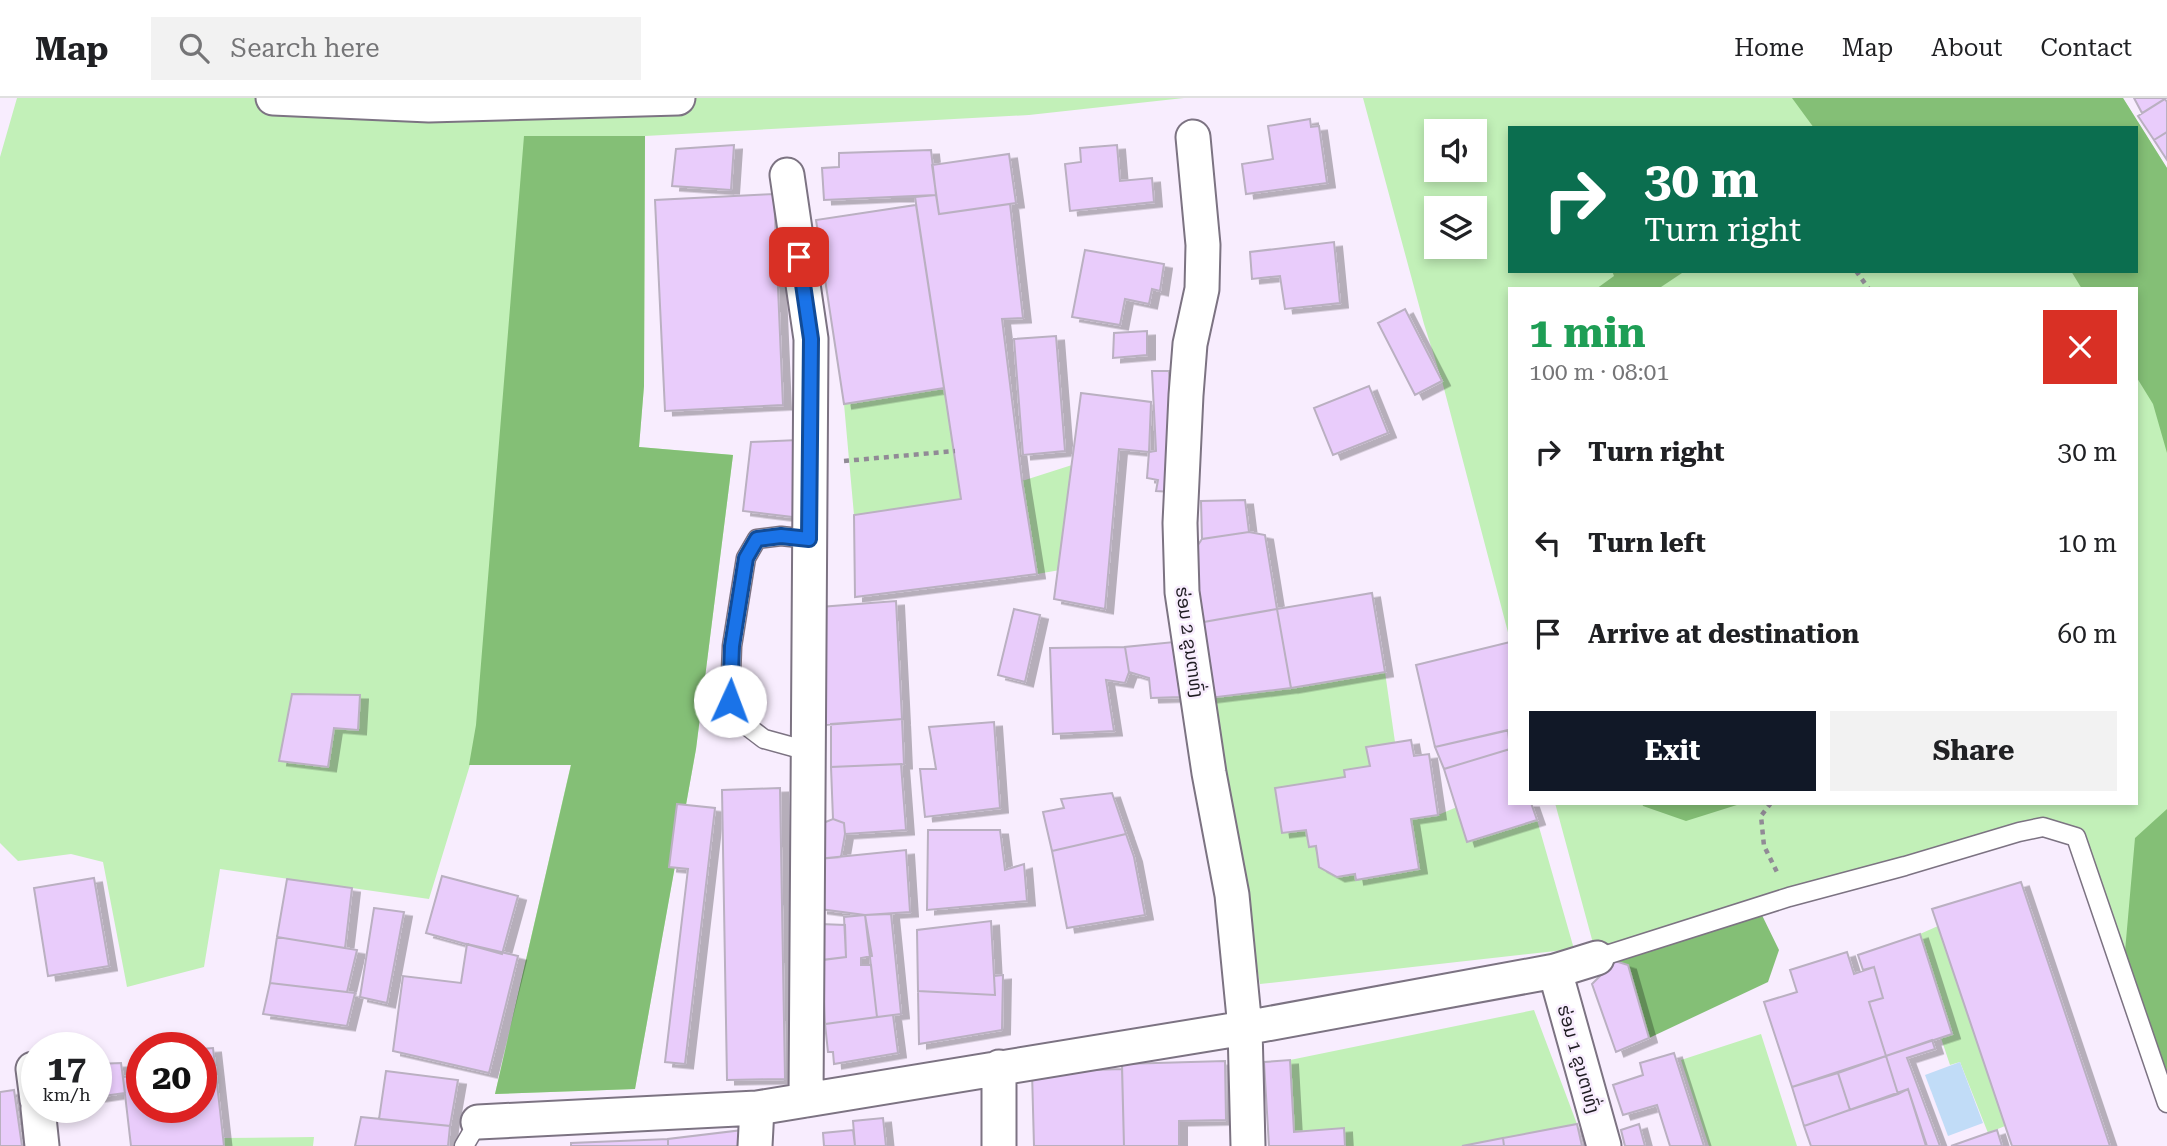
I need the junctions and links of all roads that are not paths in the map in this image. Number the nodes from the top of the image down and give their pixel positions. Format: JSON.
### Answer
{"nodes":[{"id":1,"x":273,"y":98,"type":"edge"},
{"id":2,"x":678,"y":98,"type":"edge"},
{"id":3,"x":1193,"y":137,"type":"dead end"},
{"id":4,"x":787,"y":175,"type":"dead end"},
{"id":5,"x":809,"y":539,"type":"junction"},
{"id":6,"x":808,"y":751,"type":"junction"},
{"id":7,"x":1597,"y":958,"type":"joint"},
{"id":8,"x":1555,"y":971,"type":"junction"},
{"id":9,"x":1245,"y":1028,"type":"junction"},
{"id":10,"x":999,"y":1068,"type":"junction"},
{"id":11,"x":807,"y":1100,"type":"junction"},
{"id":12,"x":2167,"y":1103,"type":"edge"},
{"id":13,"x":757,"y":1108,"type":"junction"},
{"id":14,"x":40,"y":1123,"type":"edge"},
{"id":15,"x":471,"y":1134,"type":"edge"},
{"id":16,"x":42,"y":1146,"type":"edge"},
{"id":17,"x":755,"y":1146,"type":"edge"},
{"id":18,"x":999,"y":1146,"type":"edge"},
{"id":19,"x":1248,"y":1146,"type":"edge"},
{"id":20,"x":1604,"y":1146,"type":"edge"}],
"edges":[{"from":1,"to":2,"type":"street"},
{"from":3,"to":9,"type":"street","name":"ຮ່ອມ 2 ຂູນຕາທົ່ງ"},
{"from":4,"to":5,"type":"street"},
{"from":5,"to":6,"type":"street"},
{"from":5,"to":6,"type":"lane"},
{"from":6,"to":11,"type":"street"},
{"from":7,"to":8,"type":"street"},
{"from":7,"to":12,"type":"lane"},
{"from":8,"to":9,"type":"street"},
{"from":8,"to":20,"type":"street","name":"ຮ່ອມ 1 ຂູນຕາທົ່ງ"},
{"from":9,"to":10,"type":"street"},
{"from":9,"to":19,"type":"street","name":"ຮ່ອມ 2 ຂູນຕາທົ່ງ"},
{"from":10,"to":11,"type":"street"},
{"from":10,"to":18,"type":"street"},
{"from":11,"to":13,"type":"street"},
{"from":13,"to":15,"type":"street"},
{"from":13,"to":17,"type":"street"},
{"from":14,"to":16,"type":"street"}]}
